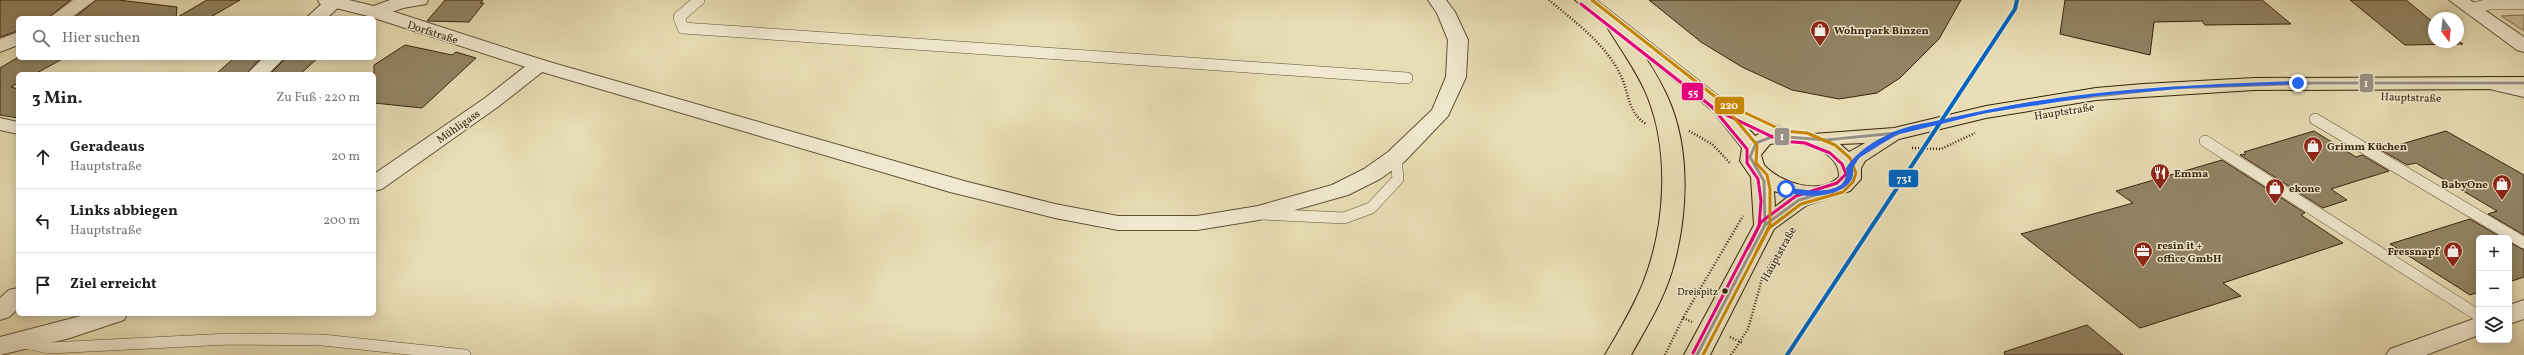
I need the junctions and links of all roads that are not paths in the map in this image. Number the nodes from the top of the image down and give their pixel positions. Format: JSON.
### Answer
{"nodes":[{"id":1,"x":86,"y":0,"type":"edge"},
{"id":2,"x":419,"y":0,"type":"edge"},
{"id":3,"x":699,"y":0,"type":"edge"},
{"id":4,"x":1437,"y":0,"type":"edge"},
{"id":5,"x":1584,"y":0,"type":"edge"},
{"id":6,"x":331,"y":1,"type":"edge"},
{"id":7,"x":2464,"y":4,"type":"edge"},
{"id":8,"x":2524,"y":4,"type":"edge"},
{"id":9,"x":2524,"y":11,"type":"edge"},
{"id":10,"x":375,"y":12,"type":"junction"},
{"id":11,"x":61,"y":16,"type":"edge"},
{"id":12,"x":317,"y":16,"type":"edge"},
{"id":13,"x":1615,"y":25,"type":"junction"},
{"id":14,"x":16,"y":39,"type":"edge"},
{"id":15,"x":0,"y":46,"type":"edge"},
{"id":16,"x":2524,"y":46,"type":"edge"},
{"id":17,"x":272,"y":60,"type":"edge"},
{"id":18,"x":539,"y":65,"type":"junction"},
{"id":19,"x":259,"y":72,"type":"edge"},
{"id":20,"x":1407,"y":78,"type":"dead end"},
{"id":21,"x":2488,"y":83,"type":"junction"},
{"id":22,"x":2524,"y":83,"type":"edge"},
{"id":23,"x":2524,"y":92,"type":"edge"},
{"id":24,"x":1719,"y":106,"type":"junction"},
{"id":25,"x":2315,"y":119,"type":"dead end"},
{"id":26,"x":0,"y":124,"type":"edge"},
{"id":27,"x":16,"y":128,"type":"edge"},
{"id":28,"x":1783,"y":136,"type":"junction"},
{"id":29,"x":1814,"y":140,"type":"junction"},
{"id":30,"x":1900,"y":141,"type":"junction"},
{"id":31,"x":2205,"y":141,"type":"dead end"},
{"id":32,"x":1753,"y":148,"type":"junction"},
{"id":33,"x":1396,"y":157,"type":"junction"},
{"id":34,"x":1850,"y":168,"type":"junction"},
{"id":35,"x":1762,"y":176,"type":"junction"},
{"id":36,"x":376,"y":183,"type":"edge"},
{"id":37,"x":1814,"y":194,"type":"junction"},
{"id":38,"x":1260,"y":214,"type":"junction"},
{"id":39,"x":1765,"y":225,"type":"junction"},
{"id":40,"x":2524,"y":243,"type":"edge"},
{"id":41,"x":16,"y":298,"type":"edge"},
{"id":42,"x":2524,"y":310,"type":"edge"},
{"id":43,"x":0,"y":312,"type":"edge"},
{"id":44,"x":2476,"y":314,"type":"edge"},
{"id":45,"x":2512,"y":314,"type":"edge"},
{"id":46,"x":108,"y":316,"type":"edge"},
{"id":47,"x":2476,"y":327,"type":"edge"},
{"id":48,"x":10,"y":344,"type":"edge"},
{"id":49,"x":465,"y":355,"type":"edge"},
{"id":50,"x":1618,"y":355,"type":"edge"},
{"id":51,"x":1697,"y":355,"type":"edge"},
{"id":52,"x":2399,"y":355,"type":"edge"}],
"edges":[{"from":1,"to":11,"type":"street"},
{"from":2,"to":10,"type":"street"},
{"from":3,"to":20,"type":"lane"},
{"from":4,"to":33,"type":"street","name":"Dorfstraße"},
{"from":5,"to":13,"type":"main road"},
{"from":6,"to":10,"type":"street","name":"Dorfstraße"},
{"from":6,"to":12,"type":"street"},
{"from":7,"to":8,"type":"lane"},
{"from":7,"to":9,"type":"lane"},
{"from":7,"to":16,"type":"street"},
{"from":10,"to":18,"type":"street","name":"Dorfstraße"},
{"from":13,"to":24,"type":"main road"},
{"from":13,"to":50,"type":"main road"},
{"from":14,"to":15,"type":"street"},
{"from":17,"to":19,"type":"street"},
{"from":18,"to":36,"type":"street","name":"Mühligass"},
{"from":18,"to":38,"type":"street","name":"Dorfstraße"},
{"from":21,"to":22,"type":"main road","name":"Hauptstraße"},
{"from":21,"to":23,"type":"street"},
{"from":21,"to":30,"type":"main road","name":"Hauptstraße"},
{"from":24,"to":28,"type":"main road"},
{"from":24,"to":32,"type":"main road"},
{"from":25,"to":40,"type":"lane"},
{"from":26,"to":27,"type":"street"},
{"from":28,"to":29,"type":"main road","name":"Hauptstraße"},
{"from":28,"to":32,"type":"main road","name":"Hauptstraße"},
{"from":29,"to":30,"type":"main road","name":"Hauptstraße"},
{"from":29,"to":34,"type":"main road","name":"Hauptstraße"},
{"from":30,"to":34,"type":"main road","name":"Hauptstraße"},
{"from":31,"to":44,"type":"lane"},
{"from":32,"to":35,"type":"main road","name":"Hauptstraße"},
{"from":33,"to":38,"type":"street","name":"Dorfstraße"},
{"from":33,"to":38,"type":"lane"},
{"from":34,"to":37,"type":"main road","name":"Hauptstraße"},
{"from":35,"to":37,"type":"main road","name":"Hauptstraße"},
{"from":35,"to":39,"type":"main road"},
{"from":37,"to":39,"type":"main road","name":"Hauptstraße"},
{"from":39,"to":51,"type":"main road","name":"Hauptstraße"},
{"from":41,"to":43,"type":"street"},
{"from":42,"to":45,"type":"street"},
{"from":46,"to":48,"type":"street"},
{"from":47,"to":52,"type":"street"},
{"from":48,"to":49,"type":"lane"}]}
